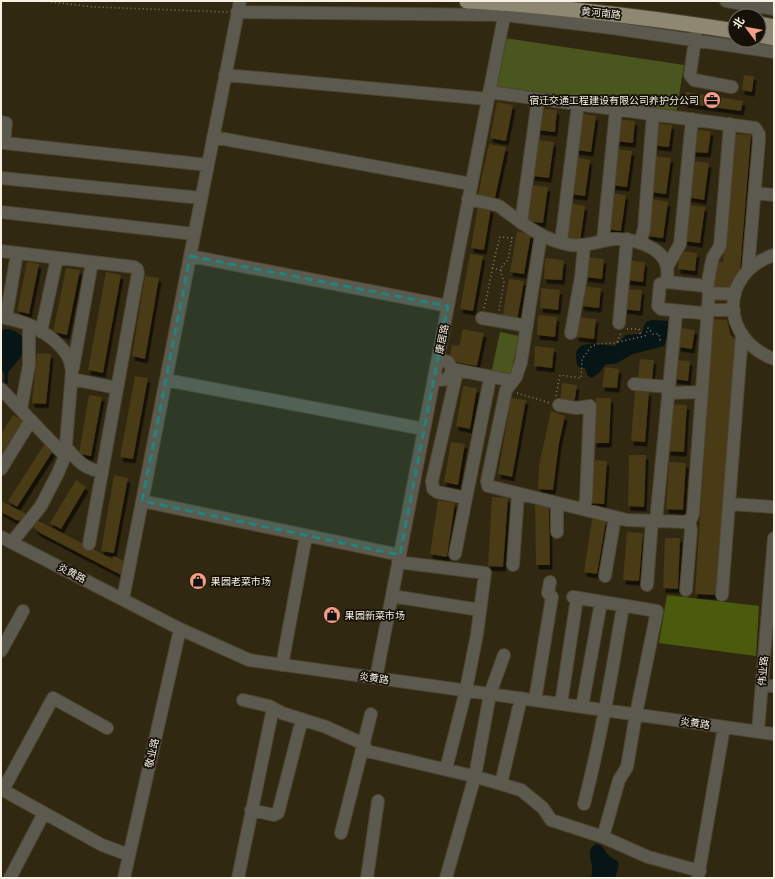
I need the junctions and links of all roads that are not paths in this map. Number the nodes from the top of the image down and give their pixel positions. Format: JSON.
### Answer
{"nodes":[{"id":1,"x":466,"y":1,"type":"edge"},
{"id":2,"x":586,"y":1,"type":"edge"},
{"id":3,"x":726,"y":1,"type":"edge"},
{"id":4,"x":238,"y":6,"type":"edge"},
{"id":5,"x":506,"y":6,"type":"edge"},
{"id":6,"x":774,"y":9,"type":"edge"},
{"id":7,"x":727,"y":19,"type":"edge"},
{"id":8,"x":727,"y":31,"type":"edge"},
{"id":9,"x":696,"y":32,"type":"junction"},
{"id":10,"x":774,"y":52,"type":"edge"},
{"id":11,"x":225,"y":75,"type":"junction"},
{"id":12,"x":732,"y":87,"type":"dead end"},
{"id":13,"x":488,"y":95,"type":"junction"},
{"id":14,"x":538,"y":99,"type":"junction"},
{"id":15,"x":578,"y":104,"type":"junction"},
{"id":16,"x":616,"y":109,"type":"junction"},
{"id":17,"x":653,"y":114,"type":"junction"},
{"id":18,"x":692,"y":119,"type":"junction"},
{"id":19,"x":1,"y":122,"type":"edge"},
{"id":20,"x":730,"y":124,"type":"junction"},
{"id":21,"x":213,"y":137,"type":"junction"},
{"id":22,"x":208,"y":165,"type":"junction"},
{"id":23,"x":1,"y":178,"type":"edge"},
{"id":24,"x":471,"y":184,"type":"junction"},
{"id":25,"x":755,"y":193,"type":"junction"},
{"id":26,"x":774,"y":195,"type":"edge"},
{"id":27,"x":201,"y":198,"type":"junction"},
{"id":28,"x":468,"y":199,"type":"junction"},
{"id":29,"x":1,"y":212,"type":"edge"},
{"id":30,"x":521,"y":223,"type":"junction"},
{"id":31,"x":194,"y":234,"type":"junction"},
{"id":32,"x":541,"y":235,"type":"junction"},
{"id":33,"x":627,"y":239,"type":"junction"},
{"id":34,"x":603,"y":241,"type":"junction"},
{"id":35,"x":561,"y":242,"type":"junction"},
{"id":36,"x":640,"y":243,"type":"junction"},
{"id":37,"x":584,"y":246,"type":"junction"},
{"id":38,"x":1,"y":250,"type":"edge"},
{"id":39,"x":17,"y":252,"type":"junction"},
{"id":40,"x":774,"y":255,"type":"edge"},
{"id":41,"x":190,"y":256,"type":"junction"},
{"id":42,"x":57,"y":258,"type":"junction"},
{"id":43,"x":92,"y":262,"type":"junction"},
{"id":44,"x":667,"y":267,"type":"junction"},
{"id":45,"x":748,"y":270,"type":"junction"},
{"id":46,"x":667,"y":282,"type":"junction"},
{"id":47,"x":708,"y":291,"type":"junction"},
{"id":48,"x":735,"y":294,"type":"junction"},
{"id":49,"x":448,"y":306,"type":"junction"},
{"id":50,"x":708,"y":310,"type":"junction"},
{"id":51,"x":734,"y":310,"type":"junction"},
{"id":52,"x":679,"y":311,"type":"junction"},
{"id":53,"x":4,"y":318,"type":"edge"},
{"id":54,"x":482,"y":318,"type":"road end"},
{"id":55,"x":29,"y":325,"type":"junction"},
{"id":56,"x":620,"y":325,"type":"road end"},
{"id":57,"x":527,"y":326,"type":"junction"},
{"id":58,"x":41,"y":332,"type":"junction"},
{"id":59,"x":572,"y":333,"type":"dead end"},
{"id":60,"x":742,"y":334,"type":"junction"},
{"id":61,"x":438,"y":358,"type":"junction"},
{"id":62,"x":774,"y":359,"type":"edge"},
{"id":63,"x":453,"y":373,"type":"junction"},
{"id":64,"x":72,"y":375,"type":"junction"},
{"id":65,"x":166,"y":380,"type":"junction"},
{"id":66,"x":434,"y":380,"type":"junction"},
{"id":67,"x":489,"y":383,"type":"junction"},
{"id":68,"x":634,"y":384,"type":"dead end"},
{"id":69,"x":509,"y":386,"type":"junction"},
{"id":70,"x":117,"y":388,"type":"junction"},
{"id":71,"x":669,"y":390,"type":"junction"},
{"id":72,"x":4,"y":392,"type":"edge"},
{"id":73,"x":702,"y":392,"type":"junction"},
{"id":74,"x":557,"y":405,"type":"road end"},
{"id":75,"x":21,"y":409,"type":"junction"},
{"id":76,"x":31,"y":420,"type":"junction"},
{"id":77,"x":424,"y":429,"type":"junction"},
{"id":78,"x":65,"y":452,"type":"junction"},
{"id":79,"x":1,"y":469,"type":"edge"},
{"id":80,"x":102,"y":472,"type":"junction"},
{"id":81,"x":518,"y":494,"type":"junction"},
{"id":82,"x":466,"y":498,"type":"junction"},
{"id":83,"x":142,"y":502,"type":"junction"},
{"id":84,"x":557,"y":503,"type":"junction"},
{"id":85,"x":729,"y":504,"type":"junction"},
{"id":86,"x":774,"y":507,"type":"edge"},
{"id":87,"x":584,"y":509,"type":"junction"},
{"id":88,"x":615,"y":517,"type":"junction"},
{"id":89,"x":689,"y":520,"type":"junction"},
{"id":90,"x":654,"y":521,"type":"junction"},
{"id":91,"x":557,"y":532,"type":"dead end"},
{"id":92,"x":306,"y":536,"type":"junction"},
{"id":93,"x":1,"y":537,"type":"edge"},
{"id":94,"x":774,"y":538,"type":"edge"},
{"id":95,"x":12,"y":542,"type":"junction"},
{"id":96,"x":89,"y":544,"type":"dead end"},
{"id":97,"x":455,"y":554,"type":"dead end"},
{"id":98,"x":399,"y":558,"type":"junction"},
{"id":99,"x":513,"y":565,"type":"dead end"},
{"id":100,"x":605,"y":576,"type":"dead end"},
{"id":101,"x":550,"y":582,"type":"dead end"},
{"id":102,"x":772,"y":584,"type":"edge"},
{"id":103,"x":647,"y":585,"type":"dead end"},
{"id":104,"x":686,"y":590,"type":"dead end"},
{"id":105,"x":722,"y":595,"type":"dead end"},
{"id":106,"x":392,"y":596,"type":"junction"},
{"id":107,"x":123,"y":599,"type":"junction"},
{"id":108,"x":601,"y":602,"type":"junction"},
{"id":109,"x":623,"y":606,"type":"junction"},
{"id":110,"x":480,"y":610,"type":"junction"},
{"id":111,"x":23,"y":611,"type":"dead end"},
{"id":112,"x":180,"y":629,"type":"junction"},
{"id":113,"x":1,"y":652,"type":"edge"},
{"id":114,"x":504,"y":655,"type":"dead end"},
{"id":115,"x":282,"y":665,"type":"junction"},
{"id":116,"x":376,"y":678,"type":"junction"},
{"id":117,"x":762,"y":685,"type":"junction"},
{"id":118,"x":774,"y":686,"type":"edge"},
{"id":119,"x":466,"y":690,"type":"junction"},
{"id":120,"x":490,"y":694,"type":"junction"},
{"id":121,"x":521,"y":698,"type":"junction"},
{"id":122,"x":242,"y":700,"type":"dead end"},
{"id":123,"x":535,"y":700,"type":"junction"},
{"id":124,"x":560,"y":704,"type":"junction"},
{"id":125,"x":582,"y":707,"type":"junction"},
{"id":126,"x":273,"y":708,"type":"junction"},
{"id":127,"x":605,"y":710,"type":"junction"},
{"id":128,"x":371,"y":714,"type":"dead end"},
{"id":129,"x":636,"y":714,"type":"junction"},
{"id":130,"x":302,"y":720,"type":"junction"},
{"id":131,"x":724,"y":727,"type":"junction"},
{"id":132,"x":107,"y":728,"type":"dead end"},
{"id":133,"x":758,"y":731,"type":"junction"},
{"id":134,"x":774,"y":734,"type":"edge"},
{"id":135,"x":364,"y":744,"type":"junction"},
{"id":136,"x":446,"y":770,"type":"junction"},
{"id":137,"x":474,"y":776,"type":"junction"},
{"id":138,"x":501,"y":784,"type":"junction"},
{"id":139,"x":2,"y":790,"type":"edge"},
{"id":140,"x":378,"y":801,"type":"dead end"},
{"id":141,"x":584,"y":804,"type":"dead end"},
{"id":142,"x":251,"y":810,"type":"junction"},
{"id":143,"x":44,"y":813,"type":"junction"},
{"id":144,"x":342,"y":833,"type":"dead end"},
{"id":145,"x":602,"y":837,"type":"junction"},
{"id":146,"x":129,"y":855,"type":"junction"},
{"id":147,"x":699,"y":874,"type":"edge"},
{"id":148,"x":10,"y":878,"type":"edge"},
{"id":149,"x":124,"y":878,"type":"edge"},
{"id":150,"x":238,"y":878,"type":"edge"},
{"id":151,"x":367,"y":878,"type":"edge"},
{"id":152,"x":446,"y":878,"type":"edge"}],
"edges":[{"from":1,"to":5,"type":"main road","name":"黄河南路"},
{"from":2,"to":7,"type":"main road","name":"黄河南路"},
{"from":3,"to":6,"type":"street"},
{"from":4,"to":5,"type":"street"},
{"from":4,"to":11,"type":"street"},
{"from":5,"to":9,"type":"main road","name":"黄河南路"},
{"from":5,"to":13,"type":"street","name":"康居路"},
{"from":8,"to":9,"type":"main road","name":"黄河南路"},
{"from":9,"to":10,"type":"street"},
{"from":9,"to":12,"type":"street"},
{"from":11,"to":13,"type":"street"},
{"from":11,"to":21,"type":"street"},
{"from":13,"to":14,"type":"street"},
{"from":13,"to":24,"type":"street","name":"康居路"},
{"from":14,"to":15,"type":"street"},
{"from":14,"to":30,"type":"street"},
{"from":15,"to":16,"type":"street"},
{"from":15,"to":35,"type":"street"},
{"from":16,"to":17,"type":"street"},
{"from":16,"to":34,"type":"street"},
{"from":17,"to":18,"type":"street"},
{"from":17,"to":36,"type":"street"},
{"from":18,"to":20,"type":"street"},
{"from":18,"to":44,"type":"street"},
{"from":19,"to":22,"type":"street"},
{"from":20,"to":25,"type":"street"},
{"from":20,"to":47,"type":"street"},
{"from":21,"to":22,"type":"street"},
{"from":21,"to":24,"type":"street"},
{"from":22,"to":27,"type":"street"},
{"from":23,"to":27,"type":"street"},
{"from":24,"to":28,"type":"street","name":"康居路"},
{"from":25,"to":26,"type":"street"},
{"from":25,"to":45,"type":"street"},
{"from":27,"to":31,"type":"street"},
{"from":28,"to":30,"type":"street"},
{"from":28,"to":49,"type":"street","name":"康居路"},
{"from":29,"to":31,"type":"street"},
{"from":30,"to":32,"type":"street"},
{"from":31,"to":41,"type":"street"},
{"from":32,"to":35,"type":"street"},
{"from":32,"to":57,"type":"street"},
{"from":33,"to":34,"type":"street"},
{"from":33,"to":36,"type":"street"},
{"from":33,"to":56,"type":"street"},
{"from":34,"to":37,"type":"street"},
{"from":35,"to":37,"type":"street"},
{"from":36,"to":44,"type":"street"},
{"from":37,"to":59,"type":"street"},
{"from":38,"to":39,"type":"street"},
{"from":39,"to":42,"type":"street"},
{"from":39,"to":53,"type":"street"},
{"from":40,"to":45,"type":"street"},
{"from":41,"to":49,"type":"street"},
{"from":41,"to":65,"type":"street"},
{"from":42,"to":43,"type":"street"},
{"from":42,"to":58,"type":"street"},
{"from":43,"to":64,"type":"street"},
{"from":43,"to":70,"type":"street"},
{"from":44,"to":46,"type":"street"},
{"from":45,"to":48,"type":"street"},
{"from":46,"to":47,"type":"street"},
{"from":46,"to":52,"type":"street"},
{"from":47,"to":48,"type":"street"},
{"from":47,"to":50,"type":"street"},
{"from":48,"to":51,"type":"street"},
{"from":49,"to":61,"type":"street","name":"康居路"},
{"from":50,"to":51,"type":"street"},
{"from":50,"to":52,"type":"street"},
{"from":50,"to":73,"type":"street"},
{"from":51,"to":60,"type":"street"},
{"from":52,"to":71,"type":"street"},
{"from":53,"to":55,"type":"street"},
{"from":54,"to":57,"type":"street"},
{"from":55,"to":58,"type":"street"},
{"from":55,"to":75,"type":"street"},
{"from":57,"to":69,"type":"street"},
{"from":58,"to":64,"type":"street"},
{"from":60,"to":62,"type":"street"},
{"from":60,"to":85,"type":"street"},
{"from":61,"to":63,"type":"street"},
{"from":61,"to":66,"type":"street","name":"康居路"},
{"from":63,"to":66,"type":"street"},
{"from":63,"to":67,"type":"street"},
{"from":63,"to":69,"type":"street"},
{"from":63,"to":82,"type":"street"},
{"from":64,"to":70,"type":"street"},
{"from":64,"to":78,"type":"street"},
{"from":65,"to":77,"type":"street"},
{"from":65,"to":83,"type":"street"},
{"from":66,"to":77,"type":"street","name":"康居路"},
{"from":67,"to":69,"type":"street"},
{"from":67,"to":82,"type":"street"},
{"from":68,"to":71,"type":"street"},
{"from":69,"to":81,"type":"street"},
{"from":70,"to":80,"type":"street"},
{"from":71,"to":73,"type":"street"},
{"from":71,"to":90,"type":"street"},
{"from":72,"to":75,"type":"street"},
{"from":73,"to":89,"type":"street"},
{"from":74,"to":87,"type":"street"},
{"from":75,"to":76,"type":"street"},
{"from":76,"to":78,"type":"street"},
{"from":76,"to":79,"type":"street"},
{"from":77,"to":98,"type":"street","name":"康居路"},
{"from":78,"to":80,"type":"street"},
{"from":78,"to":95,"type":"street"},
{"from":80,"to":96,"type":"street"},
{"from":81,"to":84,"type":"street"},
{"from":81,"to":99,"type":"street"},
{"from":82,"to":97,"type":"street"},
{"from":83,"to":92,"type":"street"},
{"from":83,"to":107,"type":"street"},
{"from":84,"to":87,"type":"street"},
{"from":84,"to":91,"type":"street"},
{"from":85,"to":86,"type":"street"},
{"from":85,"to":105,"type":"street"},
{"from":87,"to":88,"type":"street"},
{"from":88,"to":90,"type":"street"},
{"from":88,"to":100,"type":"street"},
{"from":89,"to":90,"type":"street"},
{"from":89,"to":104,"type":"street"},
{"from":90,"to":103,"type":"street"},
{"from":92,"to":98,"type":"street"},
{"from":92,"to":115,"type":"street"},
{"from":93,"to":95,"type":"street","name":"炎黄路"},
{"from":94,"to":102,"type":"street","name":"伟业路"},
{"from":95,"to":107,"type":"street","name":"炎黄路"},
{"from":98,"to":106,"type":"street","name":"康居路"},
{"from":98,"to":110,"type":"street"},
{"from":101,"to":123,"type":"street"},
{"from":102,"to":117,"type":"street","name":"伟业路"},
{"from":106,"to":110,"type":"street"},
{"from":106,"to":116,"type":"street","name":"康居路"},
{"from":107,"to":112,"type":"street","name":"炎黄路"},
{"from":108,"to":109,"type":"street"},
{"from":108,"to":124,"type":"street"},
{"from":108,"to":125,"type":"street"},
{"from":109,"to":127,"type":"street"},
{"from":109,"to":129,"type":"street"},
{"from":110,"to":119,"type":"street"},
{"from":111,"to":113,"type":"street"},
{"from":112,"to":115,"type":"street","name":"炎黄路"},
{"from":112,"to":146,"type":"street","name":"敬业路"},
{"from":114,"to":120,"type":"street"},
{"from":115,"to":116,"type":"street","name":"炎黄路"},
{"from":116,"to":119,"type":"street","name":"炎黄路"},
{"from":117,"to":118,"type":"street"},
{"from":117,"to":133,"type":"street","name":"伟业路"},
{"from":119,"to":120,"type":"street","name":"炎黄路"},
{"from":119,"to":136,"type":"street"},
{"from":120,"to":121,"type":"street","name":"炎黄路"},
{"from":120,"to":137,"type":"street"},
{"from":121,"to":123,"type":"street","name":"炎黄路"},
{"from":121,"to":138,"type":"street"},
{"from":122,"to":126,"type":"street"},
{"from":123,"to":124,"type":"street","name":"炎黄路"},
{"from":124,"to":125,"type":"street","name":"炎黄路"},
{"from":125,"to":127,"type":"street","name":"炎黄路"},
{"from":126,"to":130,"type":"street"},
{"from":126,"to":142,"type":"street"},
{"from":127,"to":129,"type":"street","name":"炎黄路"},
{"from":127,"to":141,"type":"street"},
{"from":128,"to":135,"type":"street"},
{"from":129,"to":131,"type":"street","name":"炎黄路"},
{"from":129,"to":145,"type":"street"},
{"from":130,"to":135,"type":"street"},
{"from":130,"to":142,"type":"street"},
{"from":131,"to":133,"type":"street","name":"炎黄路"},
{"from":131,"to":147,"type":"street"},
{"from":132,"to":139,"type":"street"},
{"from":133,"to":134,"type":"street","name":"炎黄路"},
{"from":135,"to":136,"type":"street"},
{"from":135,"to":144,"type":"street"},
{"from":136,"to":137,"type":"street"},
{"from":137,"to":138,"type":"street"},
{"from":137,"to":152,"type":"street"},
{"from":138,"to":145,"type":"street"},
{"from":139,"to":143,"type":"street"},
{"from":140,"to":151,"type":"street"},
{"from":142,"to":150,"type":"street"},
{"from":143,"to":146,"type":"street"},
{"from":143,"to":148,"type":"street"},
{"from":145,"to":147,"type":"street"},
{"from":146,"to":149,"type":"street","name":"敬业路"}]}
